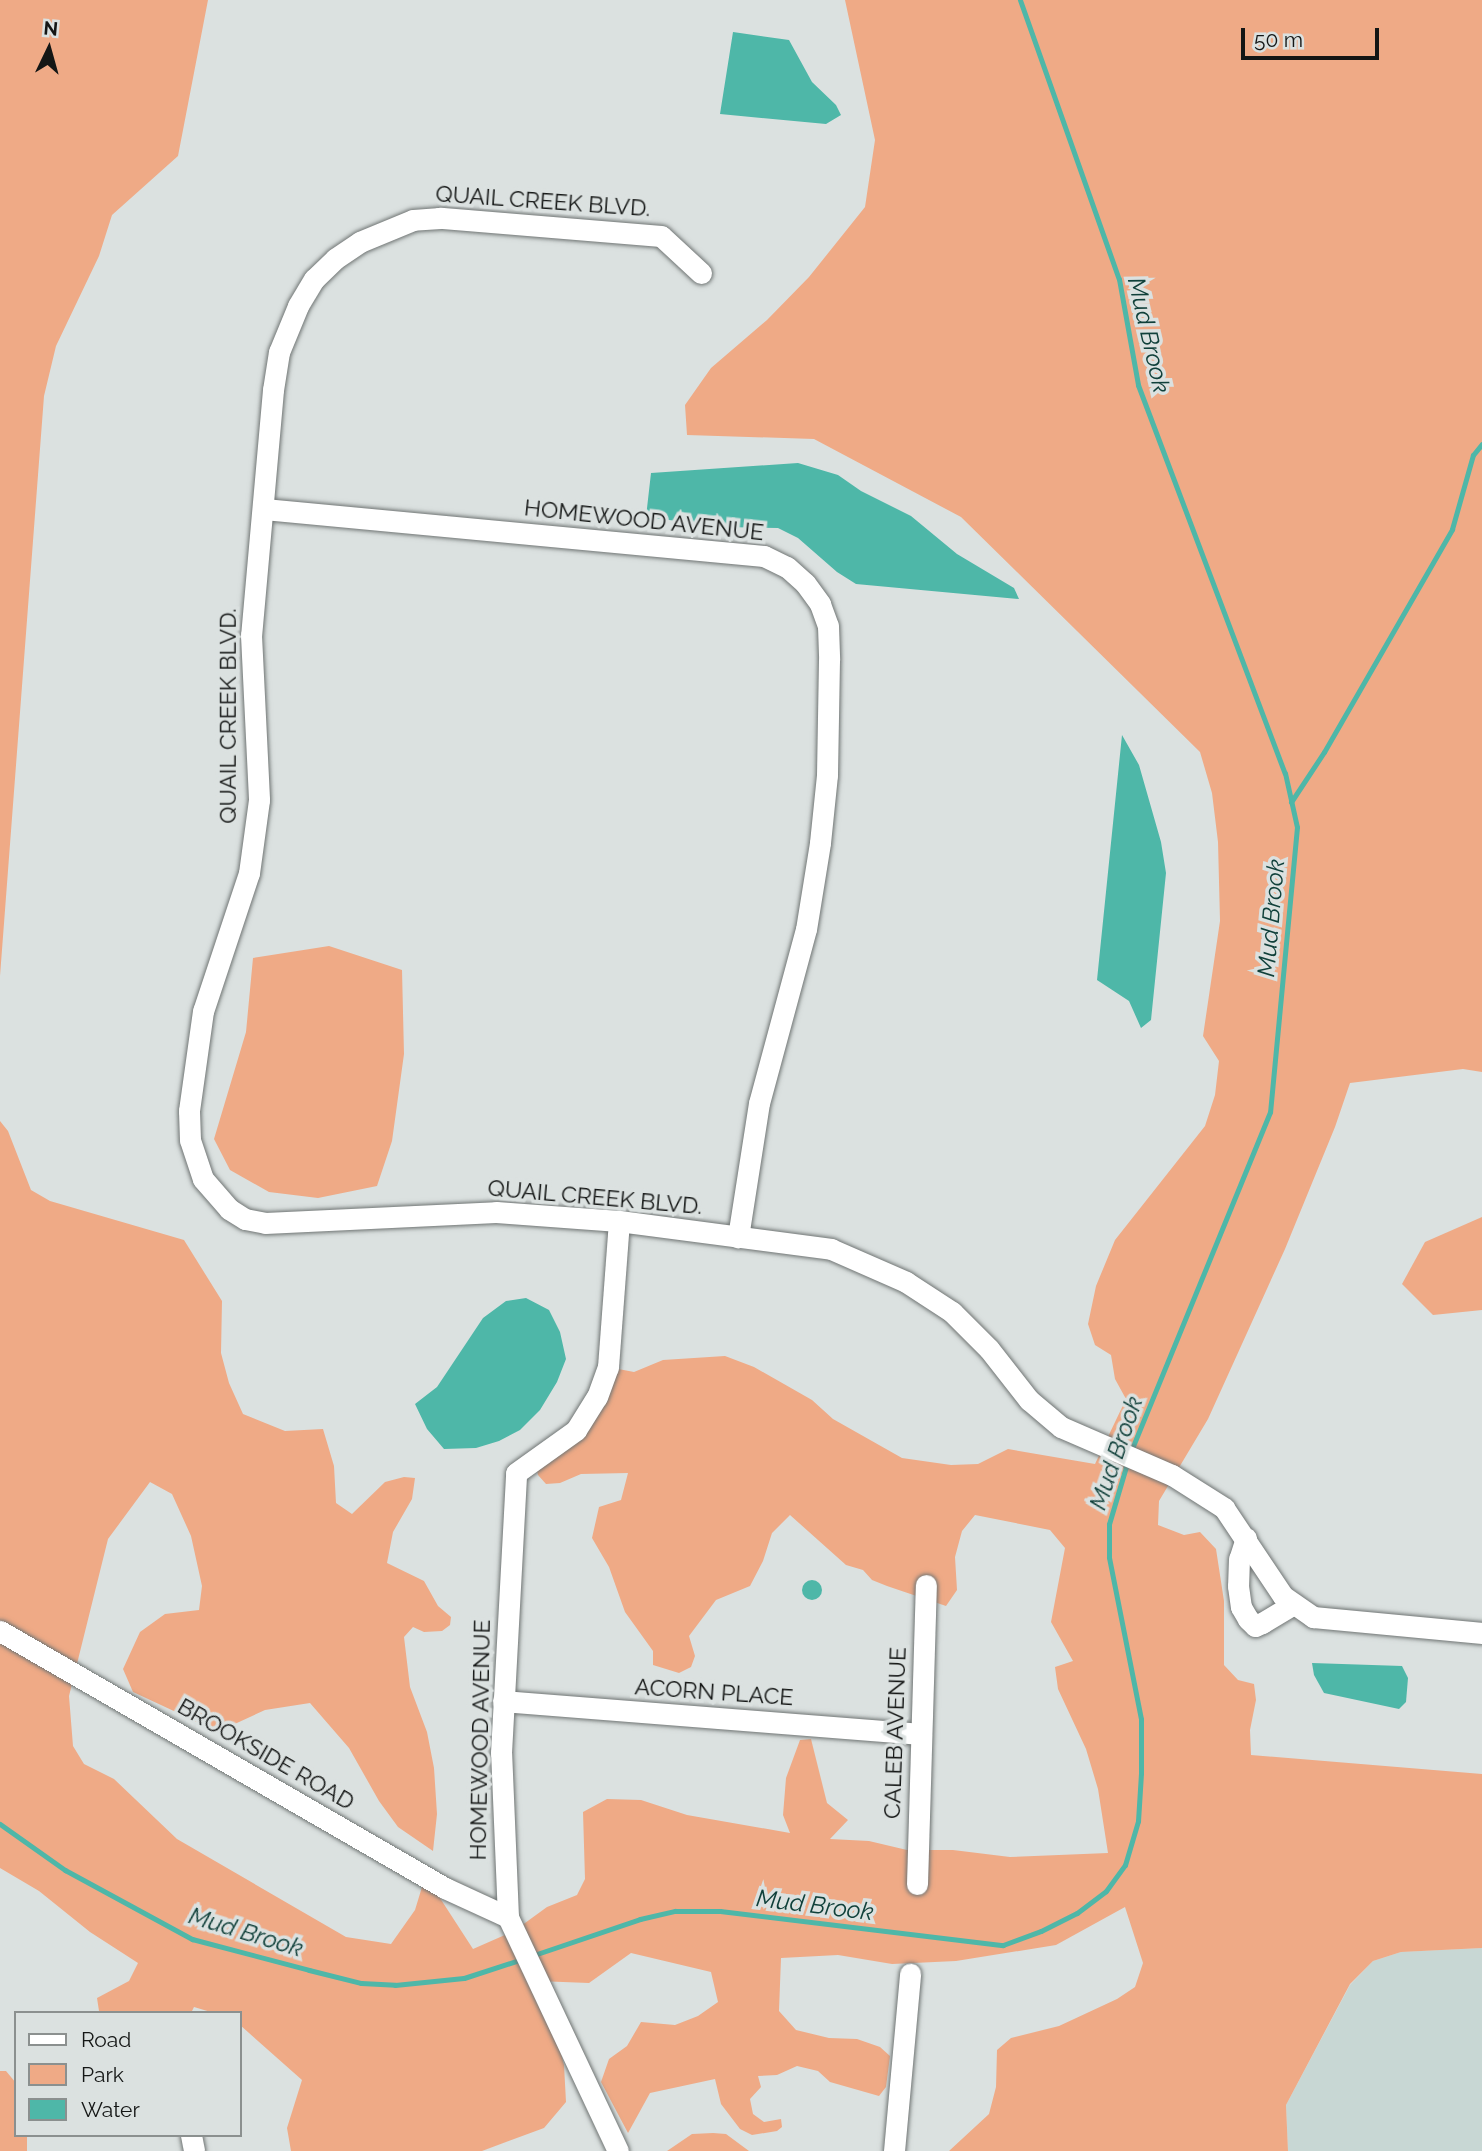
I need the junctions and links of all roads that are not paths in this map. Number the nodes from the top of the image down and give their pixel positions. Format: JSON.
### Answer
{"nodes":[{"id":1,"x":701,"y":273,"type":"dead end"},
{"id":2,"x":264,"y":509,"type":"junction"},
{"id":3,"x":619,"y":1221,"type":"junction"},
{"id":4,"x":737,"y":1237,"type":"junction"},
{"id":5,"x":1246,"y":1538,"type":"junction"},
{"id":6,"x":926,"y":1585,"type":"dead end"},
{"id":7,"x":1294,"y":1604,"type":"junction"},
{"id":8,"x":0,"y":1630,"type":"edge"},
{"id":9,"x":1482,"y":1633,"type":"edge"},
{"id":10,"x":503,"y":1701,"type":"junction"},
{"id":11,"x":921,"y":1734,"type":"junction"},
{"id":12,"x":917,"y":1884,"type":"dead end"},
{"id":13,"x":511,"y":1924,"type":"junction"},
{"id":14,"x":910,"y":1974,"type":"dead end"},
{"id":15,"x":618,"y":2151,"type":"edge"},
{"id":16,"x":894,"y":2151,"type":"edge"}],
"edges":[{"from":1,"to":2,"type":"street","name":"QUAIL CREEK BLVD."},
{"from":2,"to":3,"type":"street","name":"QUAIL CREEK BLVD."},
{"from":2,"to":4,"type":"street","name":"HOMEWOOD AVENUE"},
{"from":3,"to":4,"type":"street","name":"QUAIL CREEK BLVD."},
{"from":3,"to":10,"type":"street","name":"HOMEWOOD AVENUE"},
{"from":4,"to":5,"type":"street","name":"QUAIL CREEK BLVD."},
{"from":5,"to":7,"type":"street"},
{"from":5,"to":7,"type":"street"},
{"from":6,"to":11,"type":"street","name":"CALEB AVENUE"},
{"from":7,"to":9,"type":"street"},
{"from":8,"to":13,"type":"street","name":"BROOKSIDE ROAD"},
{"from":10,"to":11,"type":"street","name":"ACORN PLACE"},
{"from":10,"to":13,"type":"street","name":"HOMEWOOD AVENUE"},
{"from":11,"to":12,"type":"street","name":"CALEB AVENUE"},
{"from":13,"to":15,"type":"street","name":"HOMEWOOD AVENUE"},
{"from":14,"to":16,"type":"street"}]}
